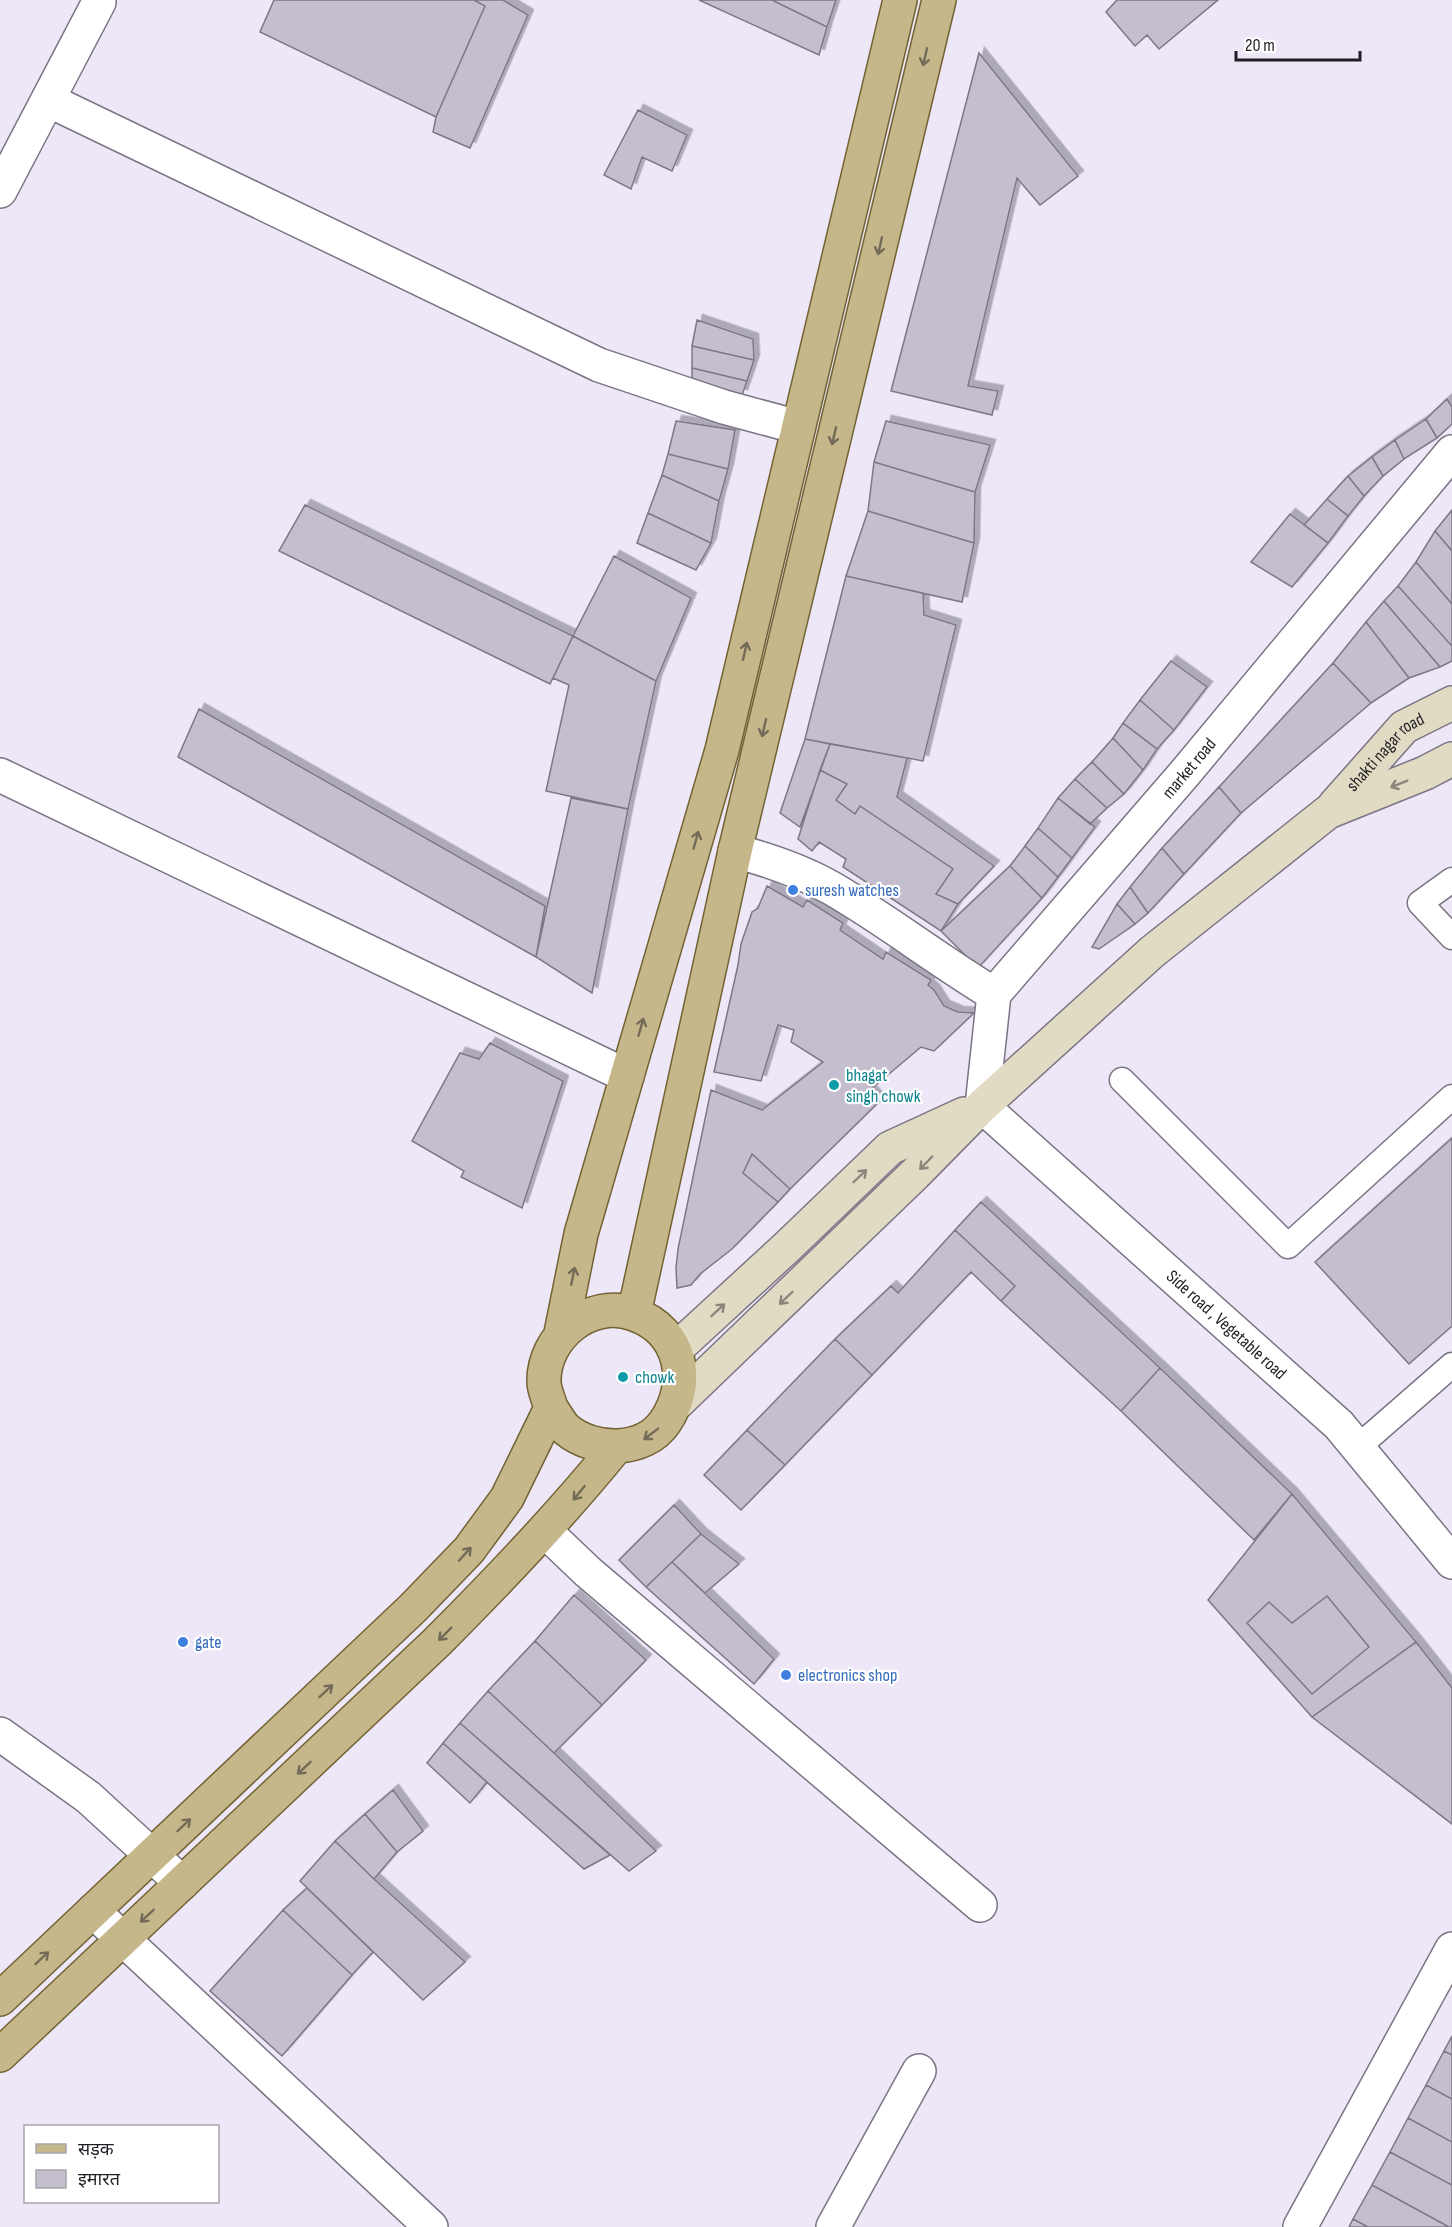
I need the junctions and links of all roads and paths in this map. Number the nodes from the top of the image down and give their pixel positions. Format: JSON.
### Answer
{"nodes":[{"id":1,"x":900,"y":0,"type":"edge"},
{"id":2,"x":939,"y":0,"type":"edge"},
{"id":3,"x":99,"y":2,"type":"dead end"},
{"id":4,"x":48,"y":100,"type":"junction"},
{"id":5,"x":5,"y":171,"type":"edge"},
{"id":6,"x":798,"y":427,"type":"junction"},
{"id":7,"x":1452,"y":452,"type":"edge"},
{"id":8,"x":1452,"y":703,"type":"edge"},
{"id":9,"x":1452,"y":759,"type":"edge"},
{"id":10,"x":0,"y":775,"type":"edge"},
{"id":11,"x":1328,"y":812,"type":"junction"},
{"id":12,"x":735,"y":851,"type":"junction"},
{"id":13,"x":1452,"y":880,"type":"edge"},
{"id":14,"x":1452,"y":937,"type":"edge"},
{"id":15,"x":994,"y":994,"type":"junction"},
{"id":16,"x":627,"y":1076,"type":"junction"},
{"id":17,"x":1122,"y":1080,"type":"dead end"},
{"id":18,"x":1452,"y":1097,"type":"edge"},
{"id":19,"x":982,"y":1106,"type":"junction"},
{"id":20,"x":634,"y":1314,"type":"junction"},
{"id":21,"x":561,"y":1333,"type":"junction"},
{"id":22,"x":675,"y":1350,"type":"junction"},
{"id":23,"x":1452,"y":1365,"type":"edge"},
{"id":24,"x":678,"y":1402,"type":"junction"},
{"id":25,"x":551,"y":1408,"type":"junction"},
{"id":26,"x":616,"y":1447,"type":"junction"},
{"id":27,"x":1358,"y":1448,"type":"junction"},
{"id":28,"x":545,"y":1531,"type":"junction"},
{"id":29,"x":1452,"y":1562,"type":"edge"},
{"id":30,"x":0,"y":1734,"type":"edge"},
{"id":31,"x":151,"y":1856,"type":"junction"},
{"id":32,"x":182,"y":1883,"type":"junction"},
{"id":33,"x":980,"y":1905,"type":"dead end"},
{"id":34,"x":93,"y":1911,"type":"junction"},
{"id":35,"x":122,"y":1940,"type":"junction"},
{"id":36,"x":1452,"y":1948,"type":"edge"},
{"id":37,"x":0,"y":1999,"type":"edge"},
{"id":38,"x":0,"y":2055,"type":"edge"},
{"id":39,"x":919,"y":2071,"type":"dead end"},
{"id":40,"x":431,"y":2227,"type":"edge"},
{"id":41,"x":833,"y":2227,"type":"edge"},
{"id":42,"x":1300,"y":2227,"type":"edge"}],
"edges":[{"from":1,"to":6,"type":"main road"},
{"from":2,"to":12,"type":"main road","one_way":true},
{"from":3,"to":4,"type":"street"},
{"from":4,"to":5,"type":"street"},
{"from":4,"to":6,"type":"street"},
{"from":16,"to":6,"type":"main road","one_way":true},
{"from":7,"to":15,"type":"street","name":"market road"},
{"from":8,"to":11,"type":"main road","name":"shakti nagar road"},
{"from":9,"to":11,"type":"main road","one_way":true},
{"from":10,"to":16,"type":"street"},
{"from":11,"to":19,"type":"main road"},
{"from":12,"to":15,"type":"street"},
{"from":12,"to":20,"type":"main road"},
{"from":13,"to":14,"type":"lane"},
{"from":15,"to":19,"type":"street"},
{"from":21,"to":16,"type":"main road","one_way":true},
{"from":17,"to":18,"type":"lane"},
{"from":22,"to":19,"type":"main road","one_way":true},
{"from":19,"to":24,"type":"main road","one_way":true},
{"from":19,"to":27,"type":"street","name":"Side road , Vegetable road"},
{"from":20,"to":21,"type":"main road"},
{"from":20,"to":22,"type":"main road"},
{"from":21,"to":25,"type":"main road"},
{"from":22,"to":24,"type":"main road"},
{"from":23,"to":27,"type":"lane"},
{"from":24,"to":26,"type":"main road","one_way":true},
{"from":25,"to":26,"type":"main road"},
{"from":31,"to":25,"type":"main road","one_way":true},
{"from":26,"to":28,"type":"main road","one_way":true},
{"from":27,"to":29,"type":"street","name":"Side road , Vegetable road"},
{"from":28,"to":32,"type":"main road","one_way":true},
{"from":28,"to":33,"type":"street"},
{"from":30,"to":31,"type":"street"},
{"from":31,"to":32,"type":"street"},
{"from":31,"to":34,"type":"main road"},
{"from":32,"to":35,"type":"main road","one_way":true},
{"from":34,"to":35,"type":"street"},
{"from":37,"to":34,"type":"main road","one_way":true},
{"from":35,"to":38,"type":"main road"},
{"from":35,"to":40,"type":"street"},
{"from":36,"to":42,"type":"street"},
{"from":39,"to":41,"type":"street"}]}
